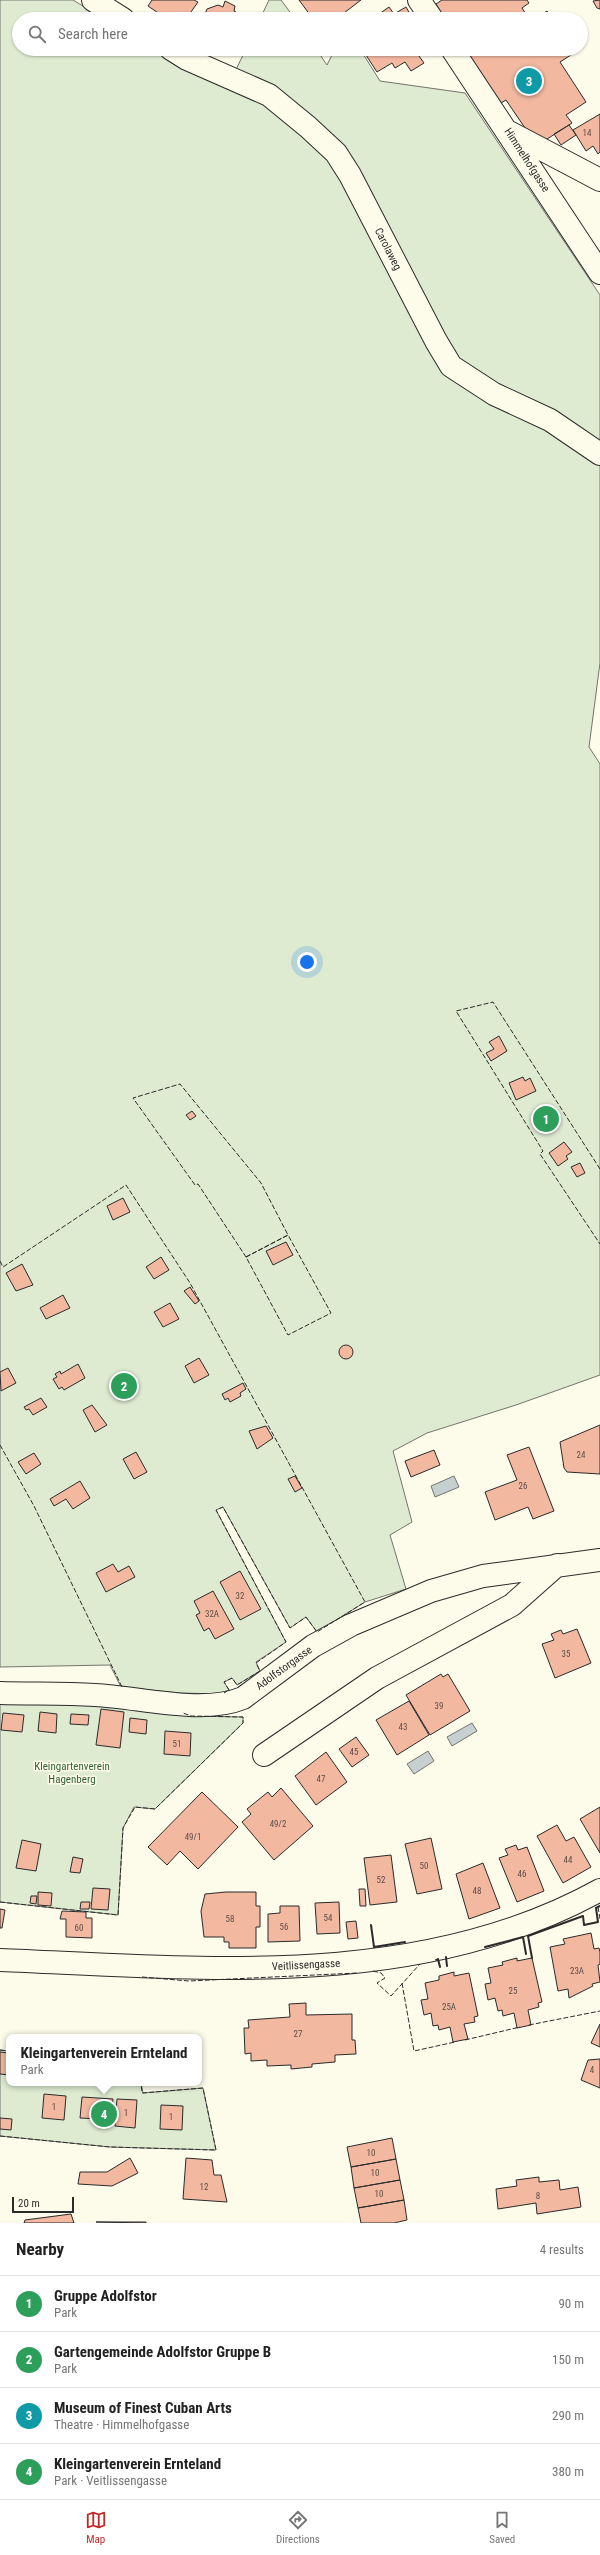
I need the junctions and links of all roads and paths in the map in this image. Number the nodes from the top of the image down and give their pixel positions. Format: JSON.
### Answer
{"nodes":[{"id":1,"x":93,"y":0,"type":"edge"},
{"id":2,"x":419,"y":0,"type":"edge"},
{"id":3,"x":112,"y":12,"type":"edge"},
{"id":4,"x":427,"y":12,"type":"edge"},
{"id":5,"x":182,"y":56,"type":"edge"},
{"id":6,"x":457,"y":56,"type":"edge"},
{"id":7,"x":508,"y":131,"type":"junction"},
{"id":8,"x":600,"y":180,"type":"edge"},
{"id":9,"x":600,"y":272,"type":"edge"},
{"id":10,"x":600,"y":454,"type":"edge"},
{"id":11,"x":600,"y":1560,"type":"edge"},
{"id":12,"x":557,"y":1565,"type":"junction"},
{"id":13,"x":0,"y":1693,"type":"edge"},
{"id":14,"x":264,"y":1756,"type":"dead end"},
{"id":15,"x":600,"y":1890,"type":"edge"},
{"id":16,"x":0,"y":1960,"type":"edge"}],
"edges":[{"from":1,"to":3,"type":"street"},
{"from":2,"to":4,"type":"street"},
{"from":5,"to":10,"type":"street","name":"Carolaweg"},
{"from":6,"to":7,"type":"street","name":"Himmelhofgasse"},
{"from":7,"to":8,"type":"street"},
{"from":7,"to":9,"type":"street","name":"Himmelhofgasse"},
{"from":11,"to":12,"type":"street","name":"Adolfstorgasse"},
{"from":12,"to":13,"type":"street","name":"Adolfstorgasse"},
{"from":12,"to":14,"type":"street"},
{"from":15,"to":16,"type":"street","name":"Veitlissengasse"}]}
